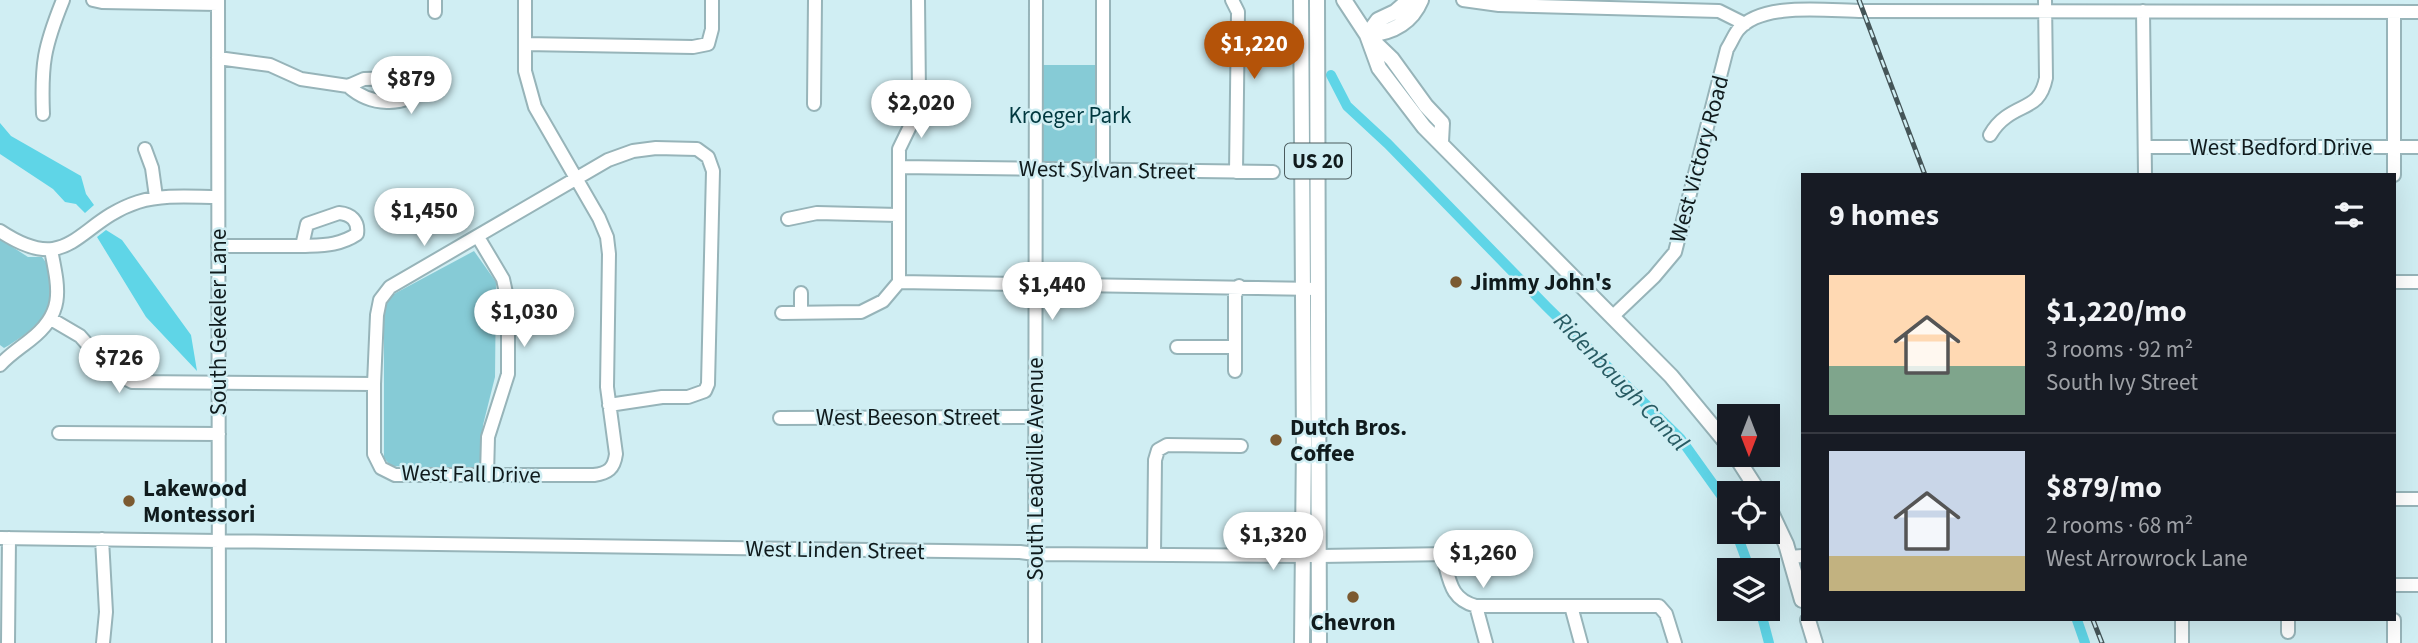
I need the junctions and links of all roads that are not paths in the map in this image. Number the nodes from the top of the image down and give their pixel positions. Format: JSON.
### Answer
{"nodes":[{"id":1,"x":63,"y":0,"type":"edge"},
{"id":2,"x":93,"y":0,"type":"edge"},
{"id":3,"x":525,"y":0,"type":"edge"},
{"id":4,"x":712,"y":0,"type":"edge"},
{"id":5,"x":815,"y":0,"type":"edge"},
{"id":6,"x":918,"y":0,"type":"edge"},
{"id":7,"x":1036,"y":0,"type":"edge"},
{"id":8,"x":1103,"y":0,"type":"edge"},
{"id":9,"x":1233,"y":0,"type":"edge"},
{"id":10,"x":1301,"y":0,"type":"edge"},
{"id":11,"x":1409,"y":0,"type":"edge"},
{"id":12,"x":1422,"y":0,"type":"edge"},
{"id":13,"x":1463,"y":0,"type":"edge"},
{"id":14,"x":1318,"y":1,"type":"edge"},
{"id":15,"x":218,"y":2,"type":"edge"},
{"id":16,"x":1347,"y":4,"type":"edge"},
{"id":17,"x":1656,"y":5,"type":"edge"},
{"id":18,"x":1960,"y":5,"type":"edge"},
{"id":19,"x":2045,"y":6,"type":"edge"},
{"id":20,"x":2244,"y":6,"type":"edge"},
{"id":21,"x":2143,"y":11,"type":"junction"},
{"id":22,"x":2394,"y":12,"type":"junction"},
{"id":23,"x":2418,"y":12,"type":"edge"},
{"id":24,"x":1745,"y":24,"type":"junction"},
{"id":25,"x":1367,"y":35,"type":"junction"},
{"id":26,"x":525,"y":44,"type":"junction"},
{"id":27,"x":218,"y":58,"type":"junction"},
{"id":28,"x":348,"y":86,"type":"junction"},
{"id":29,"x":814,"y":104,"type":"dead end"},
{"id":30,"x":43,"y":114,"type":"dead end"},
{"id":31,"x":1990,"y":135,"type":"dead end"},
{"id":32,"x":2145,"y":147,"type":"junction"},
{"id":33,"x":2394,"y":147,"type":"junction"},
{"id":34,"x":2418,"y":147,"type":"edge"},
{"id":35,"x":145,"y":149,"type":"dead end"},
{"id":36,"x":899,"y":167,"type":"junction"},
{"id":37,"x":1035,"y":169,"type":"junction"},
{"id":38,"x":1103,"y":170,"type":"junction"},
{"id":39,"x":1236,"y":172,"type":"junction"},
{"id":40,"x":1273,"y":172,"type":"dead end"},
{"id":41,"x":2145,"y":173,"type":"edge"},
{"id":42,"x":2394,"y":173,"type":"edge"},
{"id":43,"x":576,"y":179,"type":"junction"},
{"id":44,"x":156,"y":197,"type":"junction"},
{"id":45,"x":218,"y":197,"type":"junction"},
{"id":46,"x":898,"y":215,"type":"junction"},
{"id":47,"x":788,"y":219,"type":"dead end"},
{"id":48,"x":0,"y":231,"type":"edge"},
{"id":49,"x":478,"y":237,"type":"junction"},
{"id":50,"x":218,"y":246,"type":"junction"},
{"id":51,"x":302,"y":246,"type":"dead end"},
{"id":52,"x":51,"y":250,"type":"junction"},
{"id":53,"x":899,"y":282,"type":"junction"},
{"id":54,"x":2396,"y":282,"type":"edge"},
{"id":55,"x":2418,"y":282,"type":"edge"},
{"id":56,"x":1035,"y":284,"type":"junction"},
{"id":57,"x":1239,"y":286,"type":"junction"},
{"id":58,"x":1302,"y":289,"type":"junction"},
{"id":59,"x":1317,"y":289,"type":"junction"},
{"id":60,"x":801,"y":293,"type":"dead end"},
{"id":61,"x":782,"y":313,"type":"dead end"},
{"id":62,"x":801,"y":313,"type":"junction"},
{"id":63,"x":1612,"y":317,"type":"junction"},
{"id":64,"x":51,"y":320,"type":"junction"},
{"id":65,"x":1177,"y":347,"type":"dead end"},
{"id":66,"x":1235,"y":347,"type":"junction"},
{"id":67,"x":0,"y":365,"type":"edge"},
{"id":68,"x":1235,"y":371,"type":"dead end"},
{"id":69,"x":219,"y":384,"type":"junction"},
{"id":70,"x":374,"y":384,"type":"junction"},
{"id":71,"x":609,"y":405,"type":"junction"},
{"id":72,"x":1035,"y":417,"type":"junction"},
{"id":73,"x":780,"y":418,"type":"dead end"},
{"id":74,"x":1717,"y":431,"type":"edge"},
{"id":75,"x":59,"y":433,"type":"dead end"},
{"id":76,"x":219,"y":434,"type":"junction"},
{"id":77,"x":1241,"y":446,"type":"dead end"},
{"id":78,"x":487,"y":475,"type":"junction"},
{"id":79,"x":2396,"y":499,"type":"edge"},
{"id":80,"x":2418,"y":499,"type":"edge"},
{"id":81,"x":1780,"y":527,"type":"edge"},
{"id":82,"x":4,"y":538,"type":"edge"},
{"id":83,"x":102,"y":539,"type":"junction"},
{"id":84,"x":219,"y":541,"type":"junction"},
{"id":85,"x":1035,"y":554,"type":"junction"},
{"id":86,"x":1154,"y":554,"type":"junction"},
{"id":87,"x":1302,"y":556,"type":"junction"},
{"id":88,"x":1320,"y":556,"type":"junction"},
{"id":89,"x":1796,"y":556,"type":"edge"},
{"id":90,"x":2396,"y":585,"type":"edge"},
{"id":91,"x":2418,"y":585,"type":"edge"},
{"id":92,"x":1801,"y":593,"type":"edge"},
{"id":93,"x":1476,"y":606,"type":"junction"},
{"id":94,"x":1571,"y":606,"type":"junction"},
{"id":95,"x":1808,"y":621,"type":"edge"},
{"id":96,"x":2182,"y":621,"type":"edge"},
{"id":97,"x":2394,"y":621,"type":"edge"},
{"id":98,"x":8,"y":643,"type":"edge"},
{"id":99,"x":103,"y":643,"type":"edge"},
{"id":100,"x":219,"y":643,"type":"edge"},
{"id":101,"x":1035,"y":643,"type":"edge"},
{"id":102,"x":1302,"y":643,"type":"edge"},
{"id":103,"x":1319,"y":643,"type":"edge"},
{"id":104,"x":1486,"y":643,"type":"edge"},
{"id":105,"x":1581,"y":643,"type":"edge"},
{"id":106,"x":1675,"y":643,"type":"edge"},
{"id":107,"x":1815,"y":643,"type":"edge"},
{"id":108,"x":2182,"y":643,"type":"edge"},
{"id":109,"x":2394,"y":643,"type":"edge"}],
"edges":[{"from":1,"to":30,"type":"street"},
{"from":2,"to":15,"type":"street"},
{"from":3,"to":26,"type":"street"},
{"from":4,"to":26,"type":"street"},
{"from":5,"to":29,"type":"street"},
{"from":6,"to":36,"type":"street"},
{"from":7,"to":37,"type":"street","name":"South Leadville Avenue"},
{"from":8,"to":38,"type":"street"},
{"from":9,"to":39,"type":"street"},
{"from":10,"to":58,"type":"main road","number":"US 20"},
{"from":11,"to":25,"type":"main road"},
{"from":12,"to":25,"type":"main road"},
{"from":13,"to":17,"type":"street"},
{"from":14,"to":59,"type":"main road","number":"US 20"},
{"from":15,"to":27,"type":"street","name":"South Gekeler Lane"},
{"from":16,"to":25,"type":"main road"},
{"from":17,"to":24,"type":"street"},
{"from":18,"to":19,"type":"street"},
{"from":18,"to":24,"type":"street"},
{"from":19,"to":21,"type":"street"},
{"from":19,"to":31,"type":"street"},
{"from":20,"to":21,"type":"street"},
{"from":20,"to":22,"type":"street"},
{"from":21,"to":32,"type":"street"},
{"from":22,"to":23,"type":"street"},
{"from":22,"to":33,"type":"street"},
{"from":24,"to":63,"type":"street","name":"West Victory Road"},
{"from":25,"to":63,"type":"main road"},
{"from":26,"to":43,"type":"street"},
{"from":27,"to":28,"type":"street"},
{"from":27,"to":45,"type":"street","name":"South Gekeler Lane"},
{"from":28,"to":28,"type":"street"},
{"from":32,"to":33,"type":"street","name":"West Bedford Drive"},
{"from":32,"to":41,"type":"street"},
{"from":33,"to":34,"type":"street","name":"West Bedford Drive"},
{"from":33,"to":42,"type":"street"},
{"from":35,"to":44,"type":"street"},
{"from":36,"to":37,"type":"street","name":"West Sylvan Street"},
{"from":36,"to":46,"type":"street"},
{"from":37,"to":38,"type":"street","name":"West Sylvan Street"},
{"from":37,"to":56,"type":"street","name":"South Leadville Avenue"},
{"from":38,"to":39,"type":"street","name":"West Sylvan Street"},
{"from":39,"to":40,"type":"street","name":"West Sylvan Street"},
{"from":43,"to":49,"type":"street","name":"West Fall Drive"},
{"from":43,"to":71,"type":"street"},
{"from":43,"to":71,"type":"street","name":"West Fall Drive"},
{"from":44,"to":45,"type":"street"},
{"from":44,"to":52,"type":"street"},
{"from":45,"to":50,"type":"street","name":"South Gekeler Lane"},
{"from":46,"to":47,"type":"street"},
{"from":46,"to":53,"type":"street"},
{"from":48,"to":52,"type":"street"},
{"from":49,"to":70,"type":"street","name":"West Fall Drive"},
{"from":49,"to":78,"type":"street"},
{"from":50,"to":51,"type":"street"},
{"from":50,"to":69,"type":"street","name":"South Gekeler Lane"},
{"from":52,"to":64,"type":"street"},
{"from":53,"to":56,"type":"street"},
{"from":53,"to":62,"type":"street"},
{"from":54,"to":55,"type":"street"},
{"from":56,"to":57,"type":"street"},
{"from":56,"to":72,"type":"street","name":"South Leadville Avenue"},
{"from":57,"to":58,"type":"street"},
{"from":57,"to":66,"type":"street"},
{"from":58,"to":59,"type":"street"},
{"from":58,"to":87,"type":"main road","number":"US 20"},
{"from":59,"to":88,"type":"main road","number":"US 20"},
{"from":60,"to":62,"type":"street"},
{"from":61,"to":62,"type":"street"},
{"from":63,"to":74,"type":"main road"},
{"from":64,"to":67,"type":"street"},
{"from":64,"to":69,"type":"street"},
{"from":65,"to":66,"type":"street"},
{"from":66,"to":68,"type":"street"},
{"from":69,"to":70,"type":"street"},
{"from":69,"to":76,"type":"street","name":"South Gekeler Lane"},
{"from":70,"to":78,"type":"street","name":"West Fall Drive"},
{"from":71,"to":78,"type":"street","name":"West Fall Drive"},
{"from":72,"to":73,"type":"street","name":"West Beeson Street"},
{"from":72,"to":85,"type":"street","name":"South Leadville Avenue"},
{"from":75,"to":76,"type":"street"},
{"from":76,"to":84,"type":"street","name":"South Gekeler Lane"},
{"from":77,"to":86,"type":"street"},
{"from":79,"to":80,"type":"street"},
{"from":81,"to":89,"type":"main road"},
{"from":82,"to":83,"type":"street","name":"West Linden Street"},
{"from":82,"to":98,"type":"street"},
{"from":83,"to":84,"type":"street","name":"West Linden Street"},
{"from":83,"to":99,"type":"street"},
{"from":84,"to":85,"type":"street","name":"West Linden Street"},
{"from":84,"to":100,"type":"street","name":"South Gekeler Lane"},
{"from":85,"to":86,"type":"street","name":"West Linden Street"},
{"from":85,"to":101,"type":"street","name":"South Leadville Avenue"},
{"from":86,"to":87,"type":"street","name":"West Linden Street"},
{"from":87,"to":88,"type":"street","name":"West Linden Street"},
{"from":87,"to":102,"type":"main road","number":"US 20"},
{"from":88,"to":93,"type":"street","name":"West Linden Street"},
{"from":88,"to":103,"type":"main road","number":"US 20"},
{"from":89,"to":92,"type":"main road"},
{"from":90,"to":91,"type":"street"},
{"from":93,"to":94,"type":"street"},
{"from":93,"to":104,"type":"street"},
{"from":94,"to":105,"type":"street"},
{"from":94,"to":106,"type":"street"},
{"from":95,"to":107,"type":"main road"},
{"from":96,"to":108,"type":"street"},
{"from":97,"to":109,"type":"street"}]}
